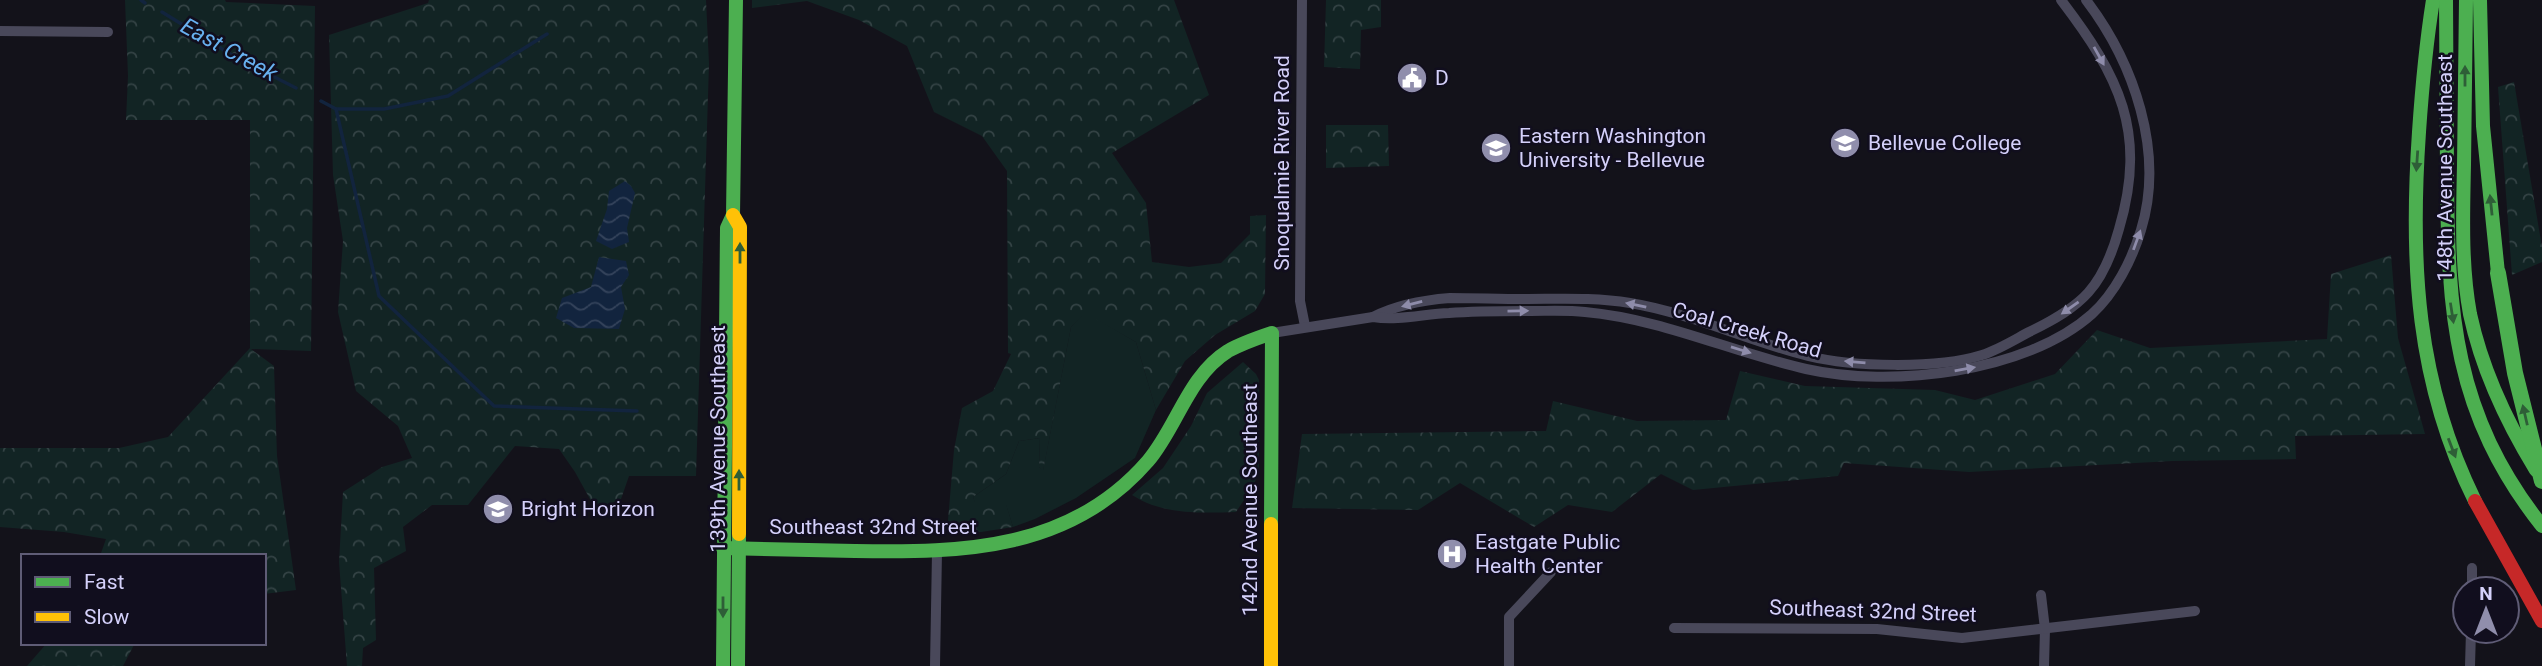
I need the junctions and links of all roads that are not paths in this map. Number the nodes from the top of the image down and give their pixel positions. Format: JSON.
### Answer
{"nodes":[{"id":1,"x":736,"y":0,"type":"edge"},
{"id":2,"x":1302,"y":0,"type":"edge"},
{"id":3,"x":2061,"y":0,"type":"edge"},
{"id":4,"x":2087,"y":0,"type":"edge"},
{"id":5,"x":2432,"y":0,"type":"edge"},
{"id":6,"x":2446,"y":0,"type":"edge"},
{"id":7,"x":2466,"y":0,"type":"edge"},
{"id":8,"x":2480,"y":0,"type":"edge"},
{"id":9,"x":0,"y":31,"type":"edge"},
{"id":10,"x":108,"y":32,"type":"dead end"},
{"id":11,"x":1373,"y":317,"type":"junction"},
{"id":12,"x":1305,"y":326,"type":"junction"},
{"id":13,"x":1272,"y":333,"type":"junction"},
{"id":14,"x":2542,"y":479,"type":"edge"},
{"id":15,"x":2542,"y":526,"type":"edge"},
{"id":16,"x":731,"y":548,"type":"junction"},
{"id":17,"x":937,"y":552,"type":"junction"},
{"id":18,"x":2472,"y":568,"type":"dead end"},
{"id":19,"x":1551,"y":572,"type":"dead end"},
{"id":20,"x":2472,"y":575,"type":"edge"},
{"id":21,"x":2040,"y":595,"type":"dead end"},
{"id":22,"x":2195,"y":611,"type":"dead end"},
{"id":23,"x":2542,"y":621,"type":"edge"},
{"id":24,"x":1674,"y":628,"type":"dead end"},
{"id":25,"x":2045,"y":629,"type":"junction"},
{"id":26,"x":2471,"y":645,"type":"edge"},
{"id":27,"x":723,"y":666,"type":"edge"},
{"id":28,"x":738,"y":666,"type":"edge"},
{"id":29,"x":935,"y":666,"type":"edge"},
{"id":30,"x":1270,"y":666,"type":"edge"},
{"id":31,"x":1509,"y":666,"type":"edge"},
{"id":32,"x":2044,"y":666,"type":"edge"},
{"id":33,"x":2470,"y":666,"type":"edge"}],
"edges":[{"from":1,"to":16,"type":"main road","name":"139th Avenue Southeast"},
{"from":2,"to":12,"type":"street","name":"Snoqualmie River Road"},
{"from":3,"to":11,"type":"street","name":"Coal Creek Road","one_way":true},
{"from":11,"to":4,"type":"street","name":"Coal Creek Road","one_way":true},
{"from":5,"to":23,"type":"main road","one_way":true},
{"from":6,"to":15,"type":"main road","name":"148th Avenue Southeast","one_way":true},
{"from":14,"to":7,"type":"main road","name":"148th Avenue Southeast","one_way":true},
{"from":14,"to":8,"type":"main road","one_way":true,"bridge":true},
{"from":9,"to":10,"type":"street"},
{"from":11,"to":12,"type":"street","name":"Coal Creek Road"},
{"from":12,"to":13,"type":"street","name":"Coal Creek Road"},
{"from":13,"to":17,"type":"main road","name":"Southeast 32nd Street"},
{"from":13,"to":30,"type":"main road","name":"142nd Avenue Southeast"},
{"from":16,"to":17,"type":"main road","name":"Southeast 32nd Street"},
{"from":16,"to":27,"type":"main road","name":"139th Avenue Southeast","one_way":true},
{"from":16,"to":28,"type":"main road","name":"139th Avenue Southeast"},
{"from":17,"to":29,"type":"street"},
{"from":18,"to":20,"type":"street"},
{"from":19,"to":31,"type":"street"},
{"from":21,"to":25,"type":"street"},
{"from":22,"to":25,"type":"street","name":"Southeast 32nd Street"},
{"from":24,"to":25,"type":"street","name":"Southeast 32nd Street"},
{"from":25,"to":32,"type":"street"},
{"from":26,"to":33,"type":"street"}]}
